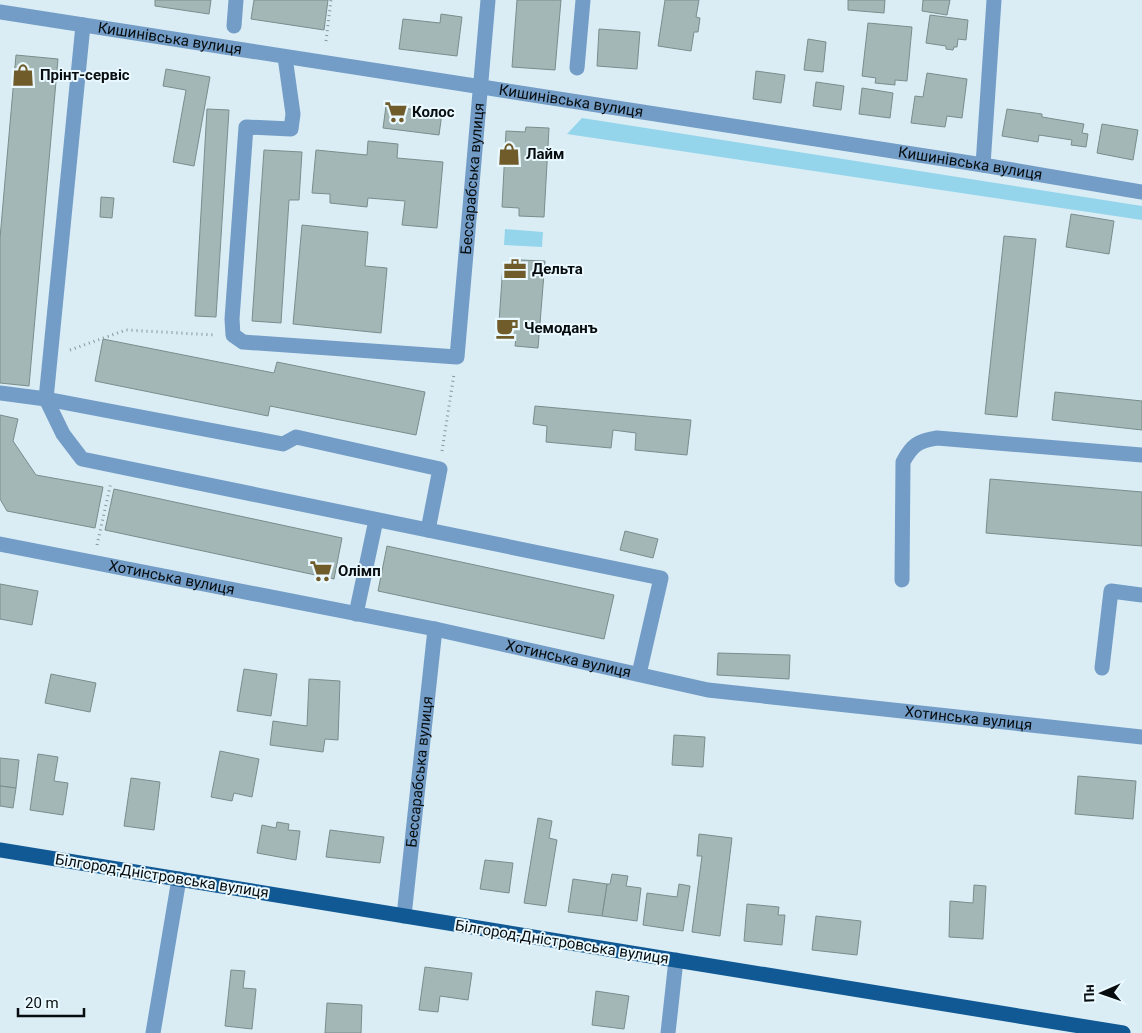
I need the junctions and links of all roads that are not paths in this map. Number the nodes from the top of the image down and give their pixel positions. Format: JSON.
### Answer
{"nodes":[{"id":1,"x":236,"y":0,"type":"edge"},
{"id":2,"x":488,"y":0,"type":"edge"},
{"id":3,"x":583,"y":0,"type":"edge"},
{"id":4,"x":994,"y":0,"type":"edge"},
{"id":5,"x":0,"y":12,"type":"edge"},
{"id":6,"x":234,"y":21,"type":"dead end"},
{"id":7,"x":83,"y":25,"type":"junction"},
{"id":8,"x":285,"y":57,"type":"junction"},
{"id":9,"x":577,"y":68,"type":"dead end"},
{"id":10,"x":480,"y":88,"type":"junction"},
{"id":11,"x":983,"y":165,"type":"junction"},
{"id":12,"x":1142,"y":192,"type":"edge"},
{"id":13,"x":0,"y":394,"type":"edge"},
{"id":14,"x":46,"y":399,"type":"junction"},
{"id":15,"x":1142,"y":455,"type":"edge"},
{"id":16,"x":376,"y":520,"type":"junction"},
{"id":17,"x":428,"y":530,"type":"junction"},
{"id":18,"x":0,"y":544,"type":"edge"},
{"id":19,"x":902,"y":580,"type":"dead end"},
{"id":20,"x":1142,"y":595,"type":"edge"},
{"id":21,"x":356,"y":614,"type":"junction"},
{"id":22,"x":435,"y":629,"type":"junction"},
{"id":23,"x":1102,"y":668,"type":"dead end"},
{"id":24,"x":639,"y":674,"type":"junction"},
{"id":25,"x":1142,"y":737,"type":"edge"},
{"id":26,"x":0,"y":850,"type":"edge"},
{"id":27,"x":179,"y":879,"type":"junction"},
{"id":28,"x":404,"y":916,"type":"junction"},
{"id":29,"x":676,"y":960,"type":"junction"},
{"id":30,"x":152,"y":1033,"type":"edge"},
{"id":31,"x":668,"y":1033,"type":"edge"},
{"id":32,"x":1123,"y":1033,"type":"edge"}],
"edges":[{"from":1,"to":6,"type":"street"},
{"from":2,"to":10,"type":"street","name":"Бессарабська вулиця"},
{"from":3,"to":9,"type":"street"},
{"from":4,"to":11,"type":"street"},
{"from":5,"to":7,"type":"street","name":"Кишинівська вулиця"},
{"from":7,"to":8,"type":"street","name":"Кишинівська вулиця"},
{"from":7,"to":14,"type":"street"},
{"from":8,"to":10,"type":"street","name":"Кишинівська вулиця"},
{"from":8,"to":10,"type":"street","name":"Бессарабська вулиця"},
{"from":10,"to":11,"type":"street","name":"Кишинівська вулиця"},
{"from":11,"to":12,"type":"street","name":"Кишинівська вулиця"},
{"from":13,"to":14,"type":"street"},
{"from":14,"to":16,"type":"street"},
{"from":14,"to":17,"type":"street"},
{"from":15,"to":19,"type":"street"},
{"from":16,"to":17,"type":"street"},
{"from":16,"to":21,"type":"street"},
{"from":17,"to":24,"type":"street"},
{"from":18,"to":21,"type":"street","name":"Хотинська вулиця"},
{"from":20,"to":23,"type":"street"},
{"from":21,"to":22,"type":"street","name":"Хотинська вулиця"},
{"from":22,"to":24,"type":"street","name":"Хотинська вулиця"},
{"from":22,"to":28,"type":"street","name":"Бессарабська вулиця"},
{"from":24,"to":25,"type":"street","name":"Хотинська вулиця"},
{"from":26,"to":27,"type":"main road","name":"Білгород-Дністровська вулиця"},
{"from":27,"to":28,"type":"main road","name":"Білгород-Дністровська вулиця"},
{"from":27,"to":30,"type":"street"},
{"from":28,"to":29,"type":"main road","name":"Білгород-Дністровська вулиця"},
{"from":29,"to":31,"type":"street"},
{"from":29,"to":32,"type":"main road","name":"Білгород-Дністровська вулиця"}]}
